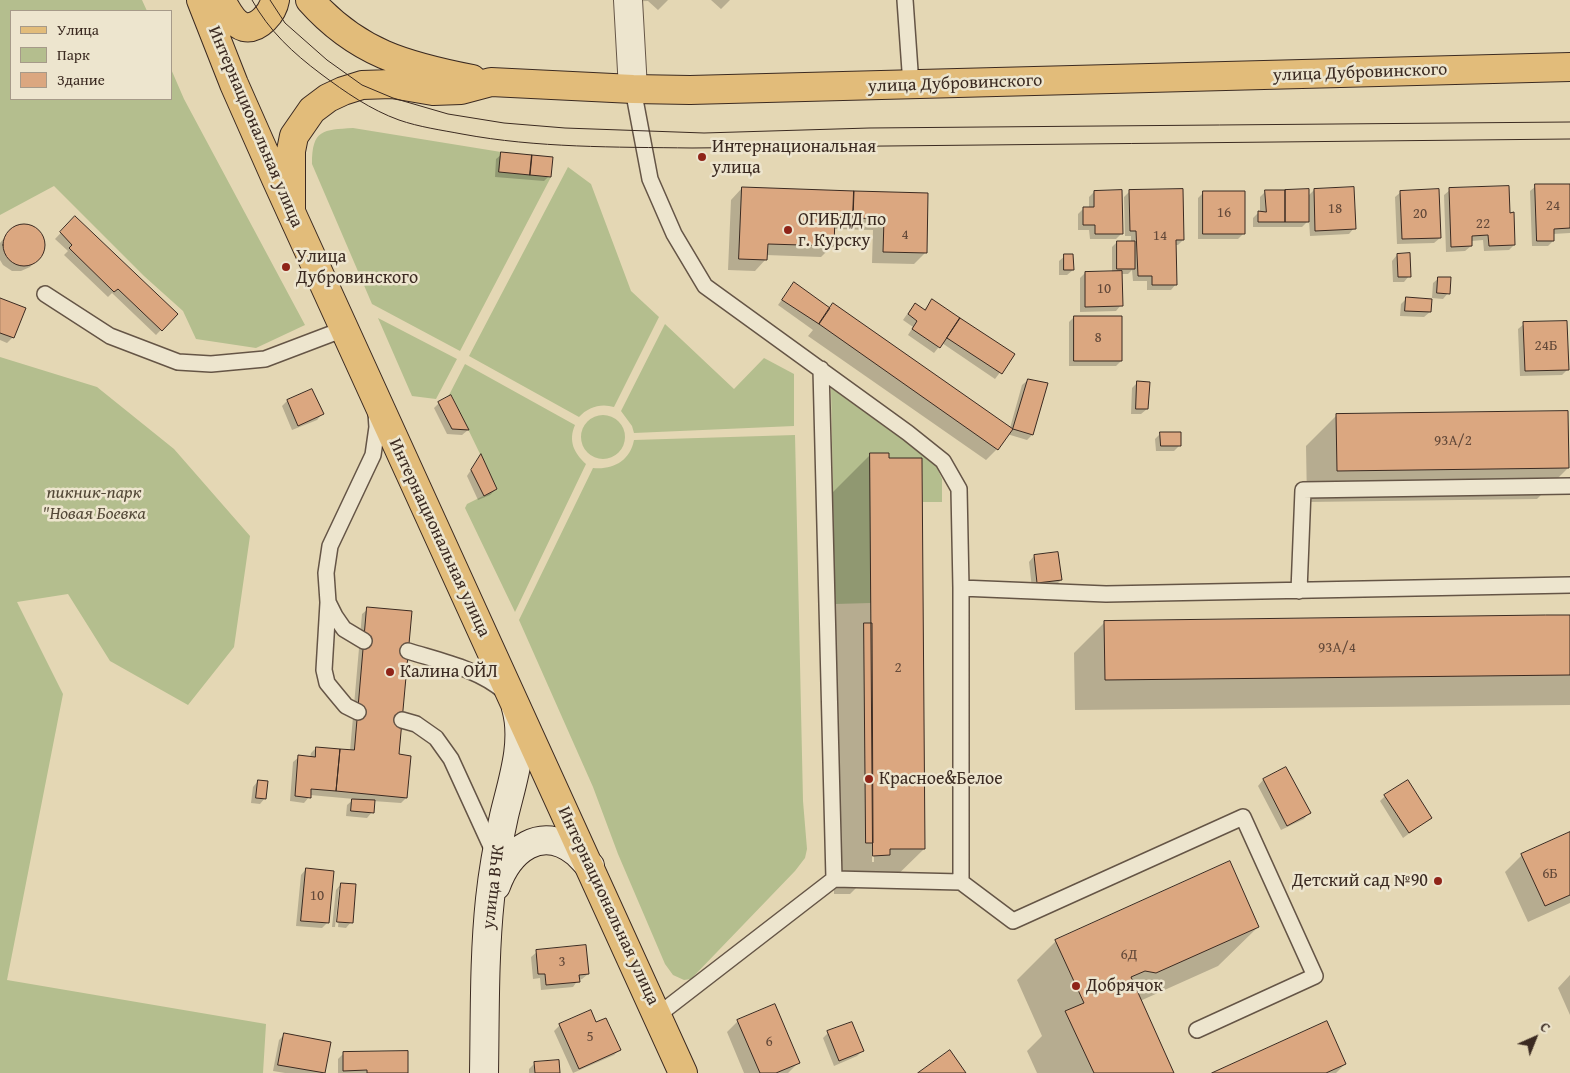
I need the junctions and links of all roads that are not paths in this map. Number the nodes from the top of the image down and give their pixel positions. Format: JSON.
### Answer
{"nodes":[{"id":1,"x":201,"y":0,"type":"edge"},
{"id":2,"x":221,"y":0,"type":"edge"},
{"id":3,"x":275,"y":0,"type":"edge"},
{"id":4,"x":310,"y":0,"type":"edge"},
{"id":5,"x":628,"y":0,"type":"edge"},
{"id":6,"x":905,"y":0,"type":"edge"},
{"id":7,"x":1570,"y":67,"type":"edge"},
{"id":8,"x":491,"y":82,"type":"junction"},
{"id":9,"x":911,"y":85,"type":"junction"},
{"id":10,"x":633,"y":89,"type":"junction"},
{"id":11,"x":291,"y":212,"type":"junction"},
{"id":12,"x":45,"y":294,"type":"dead end"},
{"id":13,"x":344,"y":329,"type":"junction"},
{"id":14,"x":821,"y":369,"type":"junction"},
{"id":15,"x":374,"y":396,"type":"junction"},
{"id":16,"x":1570,"y":486,"type":"edge"},
{"id":17,"x":1570,"y":585,"type":"edge"},
{"id":18,"x":961,"y":588,"type":"junction"},
{"id":19,"x":1299,"y":591,"type":"junction"},
{"id":20,"x":328,"y":602,"type":"junction"},
{"id":21,"x":364,"y":641,"type":"dead end"},
{"id":22,"x":408,"y":651,"type":"dead end"},
{"id":23,"x":514,"y":702,"type":"junction"},
{"id":24,"x":358,"y":712,"type":"dead end"},
{"id":25,"x":402,"y":720,"type":"dead end"},
{"id":26,"x":496,"y":856,"type":"junction"},
{"id":27,"x":590,"y":866,"type":"junction"},
{"id":28,"x":834,"y":879,"type":"junction"},
{"id":29,"x":961,"y":882,"type":"junction"},
{"id":30,"x":490,"y":901,"type":"junction"},
{"id":31,"x":658,"y":1015,"type":"junction"},
{"id":32,"x":1197,"y":1030,"type":"dead end"},
{"id":33,"x":484,"y":1073,"type":"edge"},
{"id":34,"x":683,"y":1073,"type":"edge"}],
"edges":[{"from":1,"to":11,"type":"main road","name":"Интернациональная улица"},
{"from":2,"to":3,"type":"main road"},
{"from":4,"to":8,"type":"main road"},
{"from":5,"to":10,"type":"main road"},
{"from":6,"to":9,"type":"lane"},
{"from":7,"to":9,"type":"main road","name":"улица Дубровинского"},
{"from":8,"to":10,"type":"main road","name":"улица Дубровинского"},
{"from":8,"to":11,"type":"main road","name":"улица Дубровинского"},
{"from":9,"to":10,"type":"main road","name":"улица Дубровинского"},
{"from":10,"to":14,"type":"lane"},
{"from":11,"to":13,"type":"main road","name":"Интернациональная улица"},
{"from":12,"to":13,"type":"lane"},
{"from":13,"to":15,"type":"main road","name":"Интернациональная улица"},
{"from":14,"to":18,"type":"lane"},
{"from":14,"to":28,"type":"lane"},
{"from":15,"to":20,"type":"lane"},
{"from":15,"to":23,"type":"main road","name":"Интернациональная улица"},
{"from":16,"to":19,"type":"lane"},
{"from":17,"to":19,"type":"lane"},
{"from":18,"to":19,"type":"lane"},
{"from":18,"to":29,"type":"lane"},
{"from":20,"to":21,"type":"lane"},
{"from":20,"to":24,"type":"lane"},
{"from":22,"to":23,"type":"lane"},
{"from":23,"to":26,"type":"main road","name":"улица ВЧК"},
{"from":23,"to":27,"type":"main road","name":"Интернациональная улица"},
{"from":25,"to":26,"type":"lane"},
{"from":26,"to":30,"type":"main road","name":"улица ВЧК"},
{"from":27,"to":30,"type":"main road"},
{"from":27,"to":31,"type":"main road","name":"Интернациональная улица"},
{"from":28,"to":29,"type":"lane"},
{"from":28,"to":31,"type":"lane"},
{"from":29,"to":32,"type":"lane"},
{"from":30,"to":33,"type":"main road","name":"улица ВЧК"},
{"from":31,"to":34,"type":"main road","name":"Интернациональная улица"}]}
